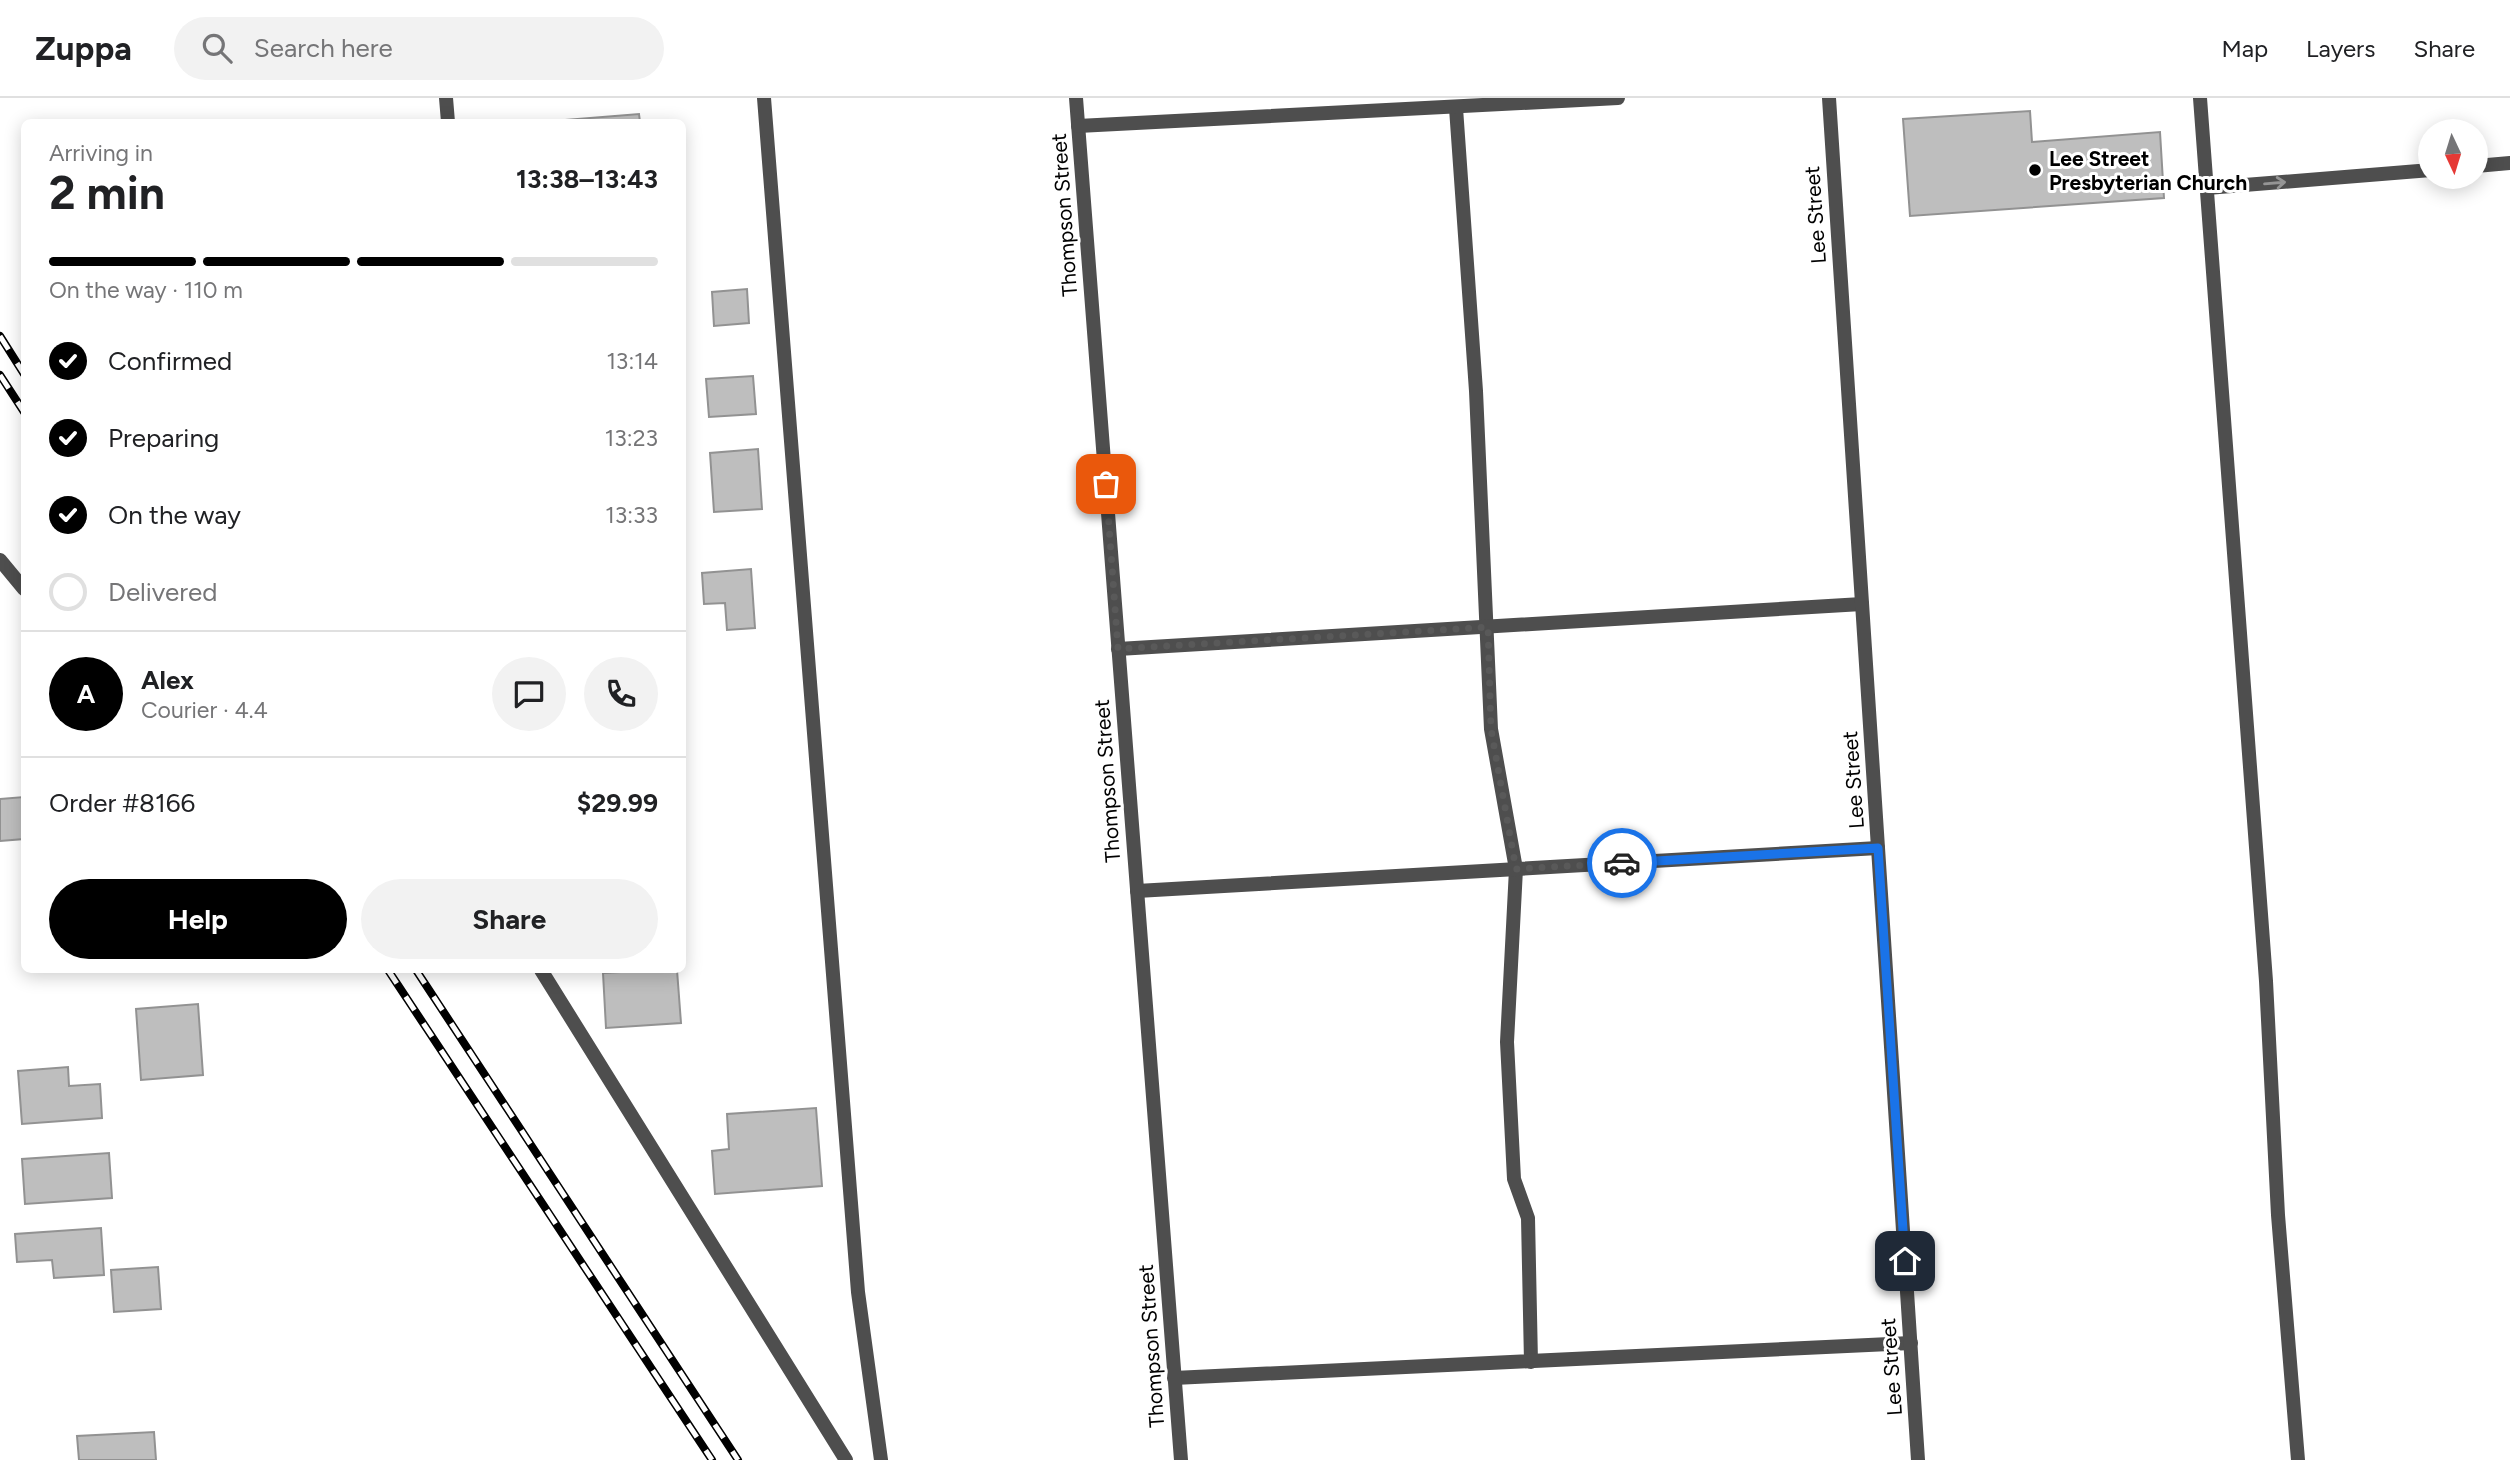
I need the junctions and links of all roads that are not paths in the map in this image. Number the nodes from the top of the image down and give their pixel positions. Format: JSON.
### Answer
{"nodes":[{"id":1,"x":446,"y":98,"type":"edge"},
{"id":2,"x":764,"y":98,"type":"edge"},
{"id":3,"x":1076,"y":98,"type":"edge"},
{"id":4,"x":1618,"y":98,"type":"edge"},
{"id":5,"x":1829,"y":98,"type":"edge"},
{"id":6,"x":2200,"y":98,"type":"edge"},
{"id":7,"x":1456,"y":108,"type":"junction"},
{"id":8,"x":448,"y":119,"type":"edge"},
{"id":9,"x":1078,"y":126,"type":"junction"},
{"id":10,"x":2510,"y":163,"type":"edge"},
{"id":11,"x":2488,"y":165,"type":"edge"},
{"id":12,"x":2418,"y":171,"type":"edge"},
{"id":13,"x":2207,"y":188,"type":"junction"},
{"id":14,"x":0,"y":560,"type":"edge"},
{"id":15,"x":21,"y":585,"type":"edge"},
{"id":16,"x":1862,"y":604,"type":"junction"},
{"id":17,"x":1488,"y":627,"type":"junction"},
{"id":18,"x":1118,"y":649,"type":"junction"},
{"id":19,"x":1878,"y":848,"type":"junction"},
{"id":20,"x":1516,"y":869,"type":"junction"},
{"id":21,"x":1137,"y":891,"type":"junction"},
{"id":22,"x":543,"y":973,"type":"edge"},
{"id":23,"x":1911,"y":1343,"type":"junction"},
{"id":24,"x":1531,"y":1362,"type":"junction"},
{"id":25,"x":1174,"y":1378,"type":"junction"},
{"id":26,"x":846,"y":1460,"type":"edge"},
{"id":27,"x":881,"y":1460,"type":"edge"},
{"id":28,"x":1181,"y":1460,"type":"edge"},
{"id":29,"x":1918,"y":1460,"type":"edge"},
{"id":30,"x":2298,"y":1460,"type":"edge"}],
"edges":[{"from":1,"to":8,"type":"street"},
{"from":2,"to":27,"type":"street"},
{"from":3,"to":9,"type":"street","name":"Thompson Street"},
{"from":4,"to":7,"type":"street"},
{"from":5,"to":16,"type":"street","name":"Lee Street"},
{"from":6,"to":13,"type":"street"},
{"from":7,"to":9,"type":"street"},
{"from":7,"to":17,"type":"street"},
{"from":9,"to":18,"type":"street","name":"Thompson Street"},
{"from":10,"to":11,"type":"street"},
{"from":13,"to":12,"type":"street","one_way":true},
{"from":13,"to":30,"type":"street"},
{"from":14,"to":15,"type":"street"},
{"from":16,"to":17,"type":"street"},
{"from":16,"to":19,"type":"street","name":"Lee Street"},
{"from":17,"to":18,"type":"street"},
{"from":17,"to":20,"type":"street"},
{"from":18,"to":21,"type":"street","name":"Thompson Street"},
{"from":19,"to":20,"type":"street"},
{"from":19,"to":23,"type":"street","name":"Lee Street"},
{"from":20,"to":21,"type":"street"},
{"from":20,"to":24,"type":"street"},
{"from":21,"to":25,"type":"street","name":"Thompson Street"},
{"from":22,"to":26,"type":"street"},
{"from":23,"to":24,"type":"street"},
{"from":23,"to":29,"type":"street","name":"Lee Street"},
{"from":24,"to":25,"type":"street"},
{"from":25,"to":28,"type":"street","name":"Thompson Street"}]}
